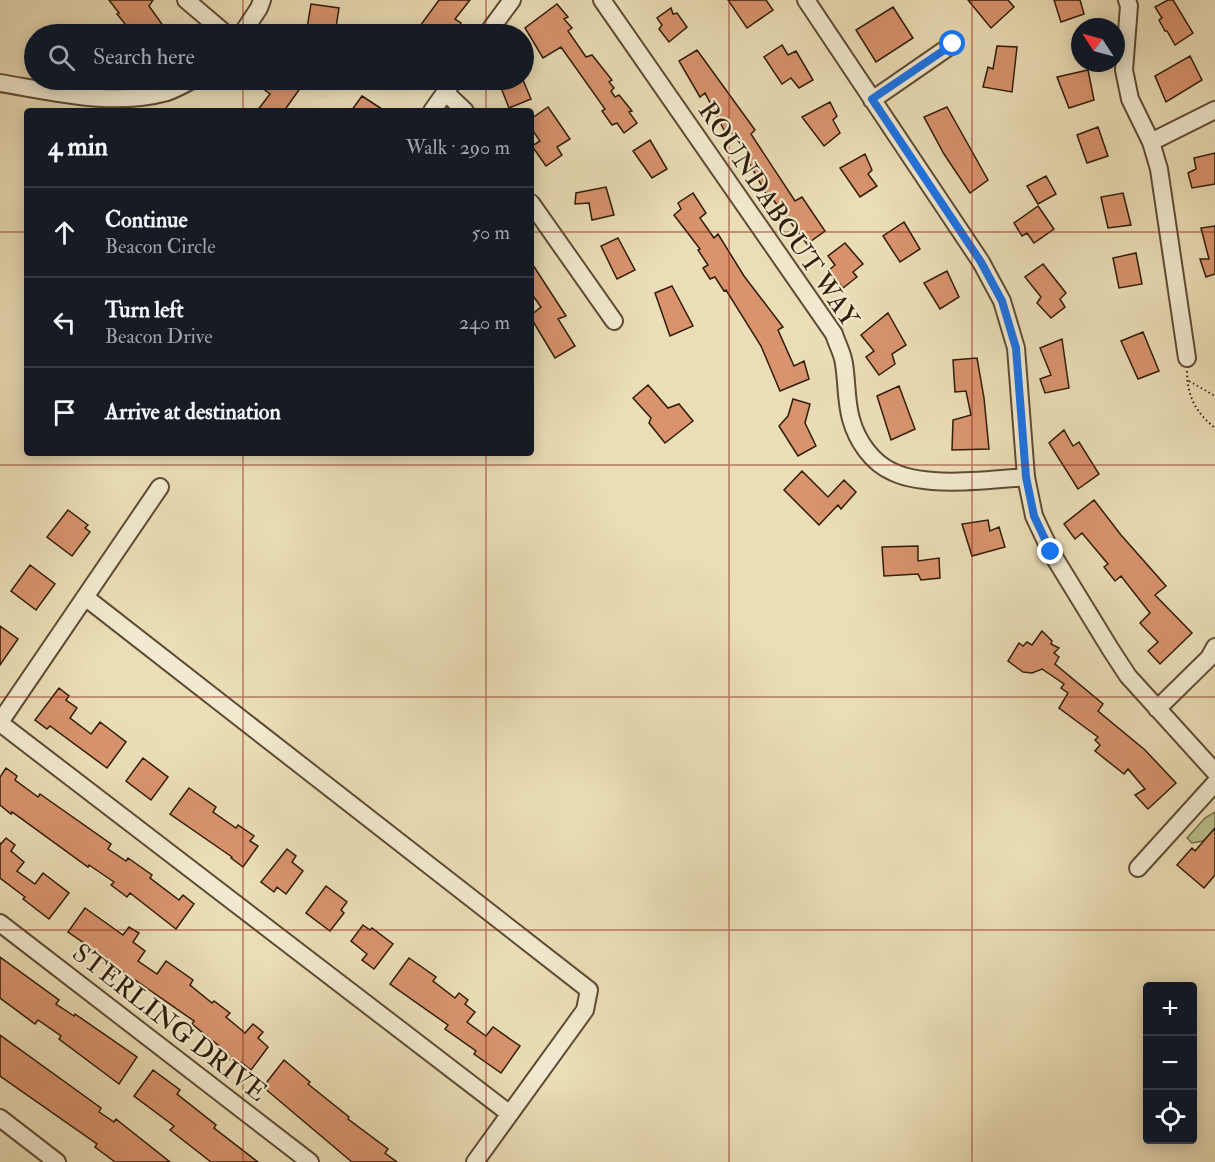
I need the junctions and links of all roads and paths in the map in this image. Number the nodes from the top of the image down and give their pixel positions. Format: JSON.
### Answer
{"nodes":[{"id":1,"x":186,"y":0,"type":"edge"},
{"id":2,"x":262,"y":0,"type":"edge"},
{"id":3,"x":512,"y":0,"type":"edge"},
{"id":4,"x":602,"y":0,"type":"edge"},
{"id":5,"x":806,"y":0,"type":"edge"},
{"id":6,"x":1128,"y":0,"type":"edge"},
{"id":7,"x":214,"y":24,"type":"edge"},
{"id":8,"x":249,"y":24,"type":"edge"},
{"id":9,"x":494,"y":24,"type":"edge"},
{"id":10,"x":953,"y":44,"type":"dead end"},
{"id":11,"x":0,"y":83,"type":"edge"},
{"id":12,"x":24,"y":87,"type":"edge"},
{"id":13,"x":42,"y":90,"type":"edge"},
{"id":14,"x":171,"y":90,"type":"edge"},
{"id":15,"x":447,"y":90,"type":"edge"},
{"id":16,"x":452,"y":90,"type":"edge"},
{"id":17,"x":872,"y":99,"type":"junction"},
{"id":18,"x":136,"y":105,"type":"edge"},
{"id":19,"x":434,"y":108,"type":"edge"},
{"id":20,"x":463,"y":108,"type":"edge"},
{"id":21,"x":1215,"y":110,"type":"edge"},
{"id":22,"x":1151,"y":142,"type":"junction"},
{"id":23,"x":534,"y":207,"type":"edge"},
{"id":24,"x":614,"y":321,"type":"dead end"},
{"id":25,"x":1187,"y":358,"type":"joint"},
{"id":26,"x":1187,"y":380,"type":"junction"},
{"id":27,"x":1215,"y":396,"type":"edge"},
{"id":28,"x":1215,"y":428,"type":"edge"},
{"id":29,"x":1026,"y":477,"type":"junction"},
{"id":30,"x":160,"y":487,"type":"dead end"},
{"id":31,"x":85,"y":597,"type":"junction"},
{"id":32,"x":1215,"y":647,"type":"edge"},
{"id":33,"x":1157,"y":709,"type":"junction"},
{"id":34,"x":0,"y":723,"type":"edge"},
{"id":35,"x":1215,"y":772,"type":"edge"},
{"id":36,"x":1215,"y":783,"type":"edge"},
{"id":37,"x":1138,"y":868,"type":"dead end"},
{"id":38,"x":0,"y":923,"type":"edge"},
{"id":39,"x":510,"y":1114,"type":"junction"},
{"id":40,"x":0,"y":1118,"type":"edge"},
{"id":41,"x":57,"y":1162,"type":"edge"},
{"id":42,"x":310,"y":1162,"type":"edge"},
{"id":43,"x":475,"y":1162,"type":"edge"}],
"edges":[{"from":1,"to":7,"type":"street"},
{"from":2,"to":8,"type":"street"},
{"from":3,"to":9,"type":"street"},
{"from":4,"to":29,"type":"street","name":"ROUNDABOUT WAY"},
{"from":5,"to":17,"type":"street"},
{"from":6,"to":22,"type":"street"},
{"from":10,"to":17,"type":"street"},
{"from":11,"to":12,"type":"street"},
{"from":13,"to":18,"type":"street"},
{"from":14,"to":18,"type":"street"},
{"from":15,"to":19,"type":"street"},
{"from":16,"to":20,"type":"street"},
{"from":17,"to":29,"type":"street"},
{"from":21,"to":22,"type":"street"},
{"from":22,"to":25,"type":"street"},
{"from":23,"to":24,"type":"street"},
{"from":25,"to":26,"type":"path"},
{"from":26,"to":27,"type":"path"},
{"from":26,"to":28,"type":"path"},
{"from":29,"to":33,"type":"street"},
{"from":30,"to":31,"type":"street"},
{"from":31,"to":34,"type":"street"},
{"from":31,"to":39,"type":"street"},
{"from":32,"to":33,"type":"street"},
{"from":33,"to":35,"type":"street"},
{"from":34,"to":39,"type":"street"},
{"from":36,"to":37,"type":"street"},
{"from":38,"to":42,"type":"street","name":"STERLING DRIVE"},
{"from":39,"to":43,"type":"street"},
{"from":40,"to":41,"type":"street"}]}
